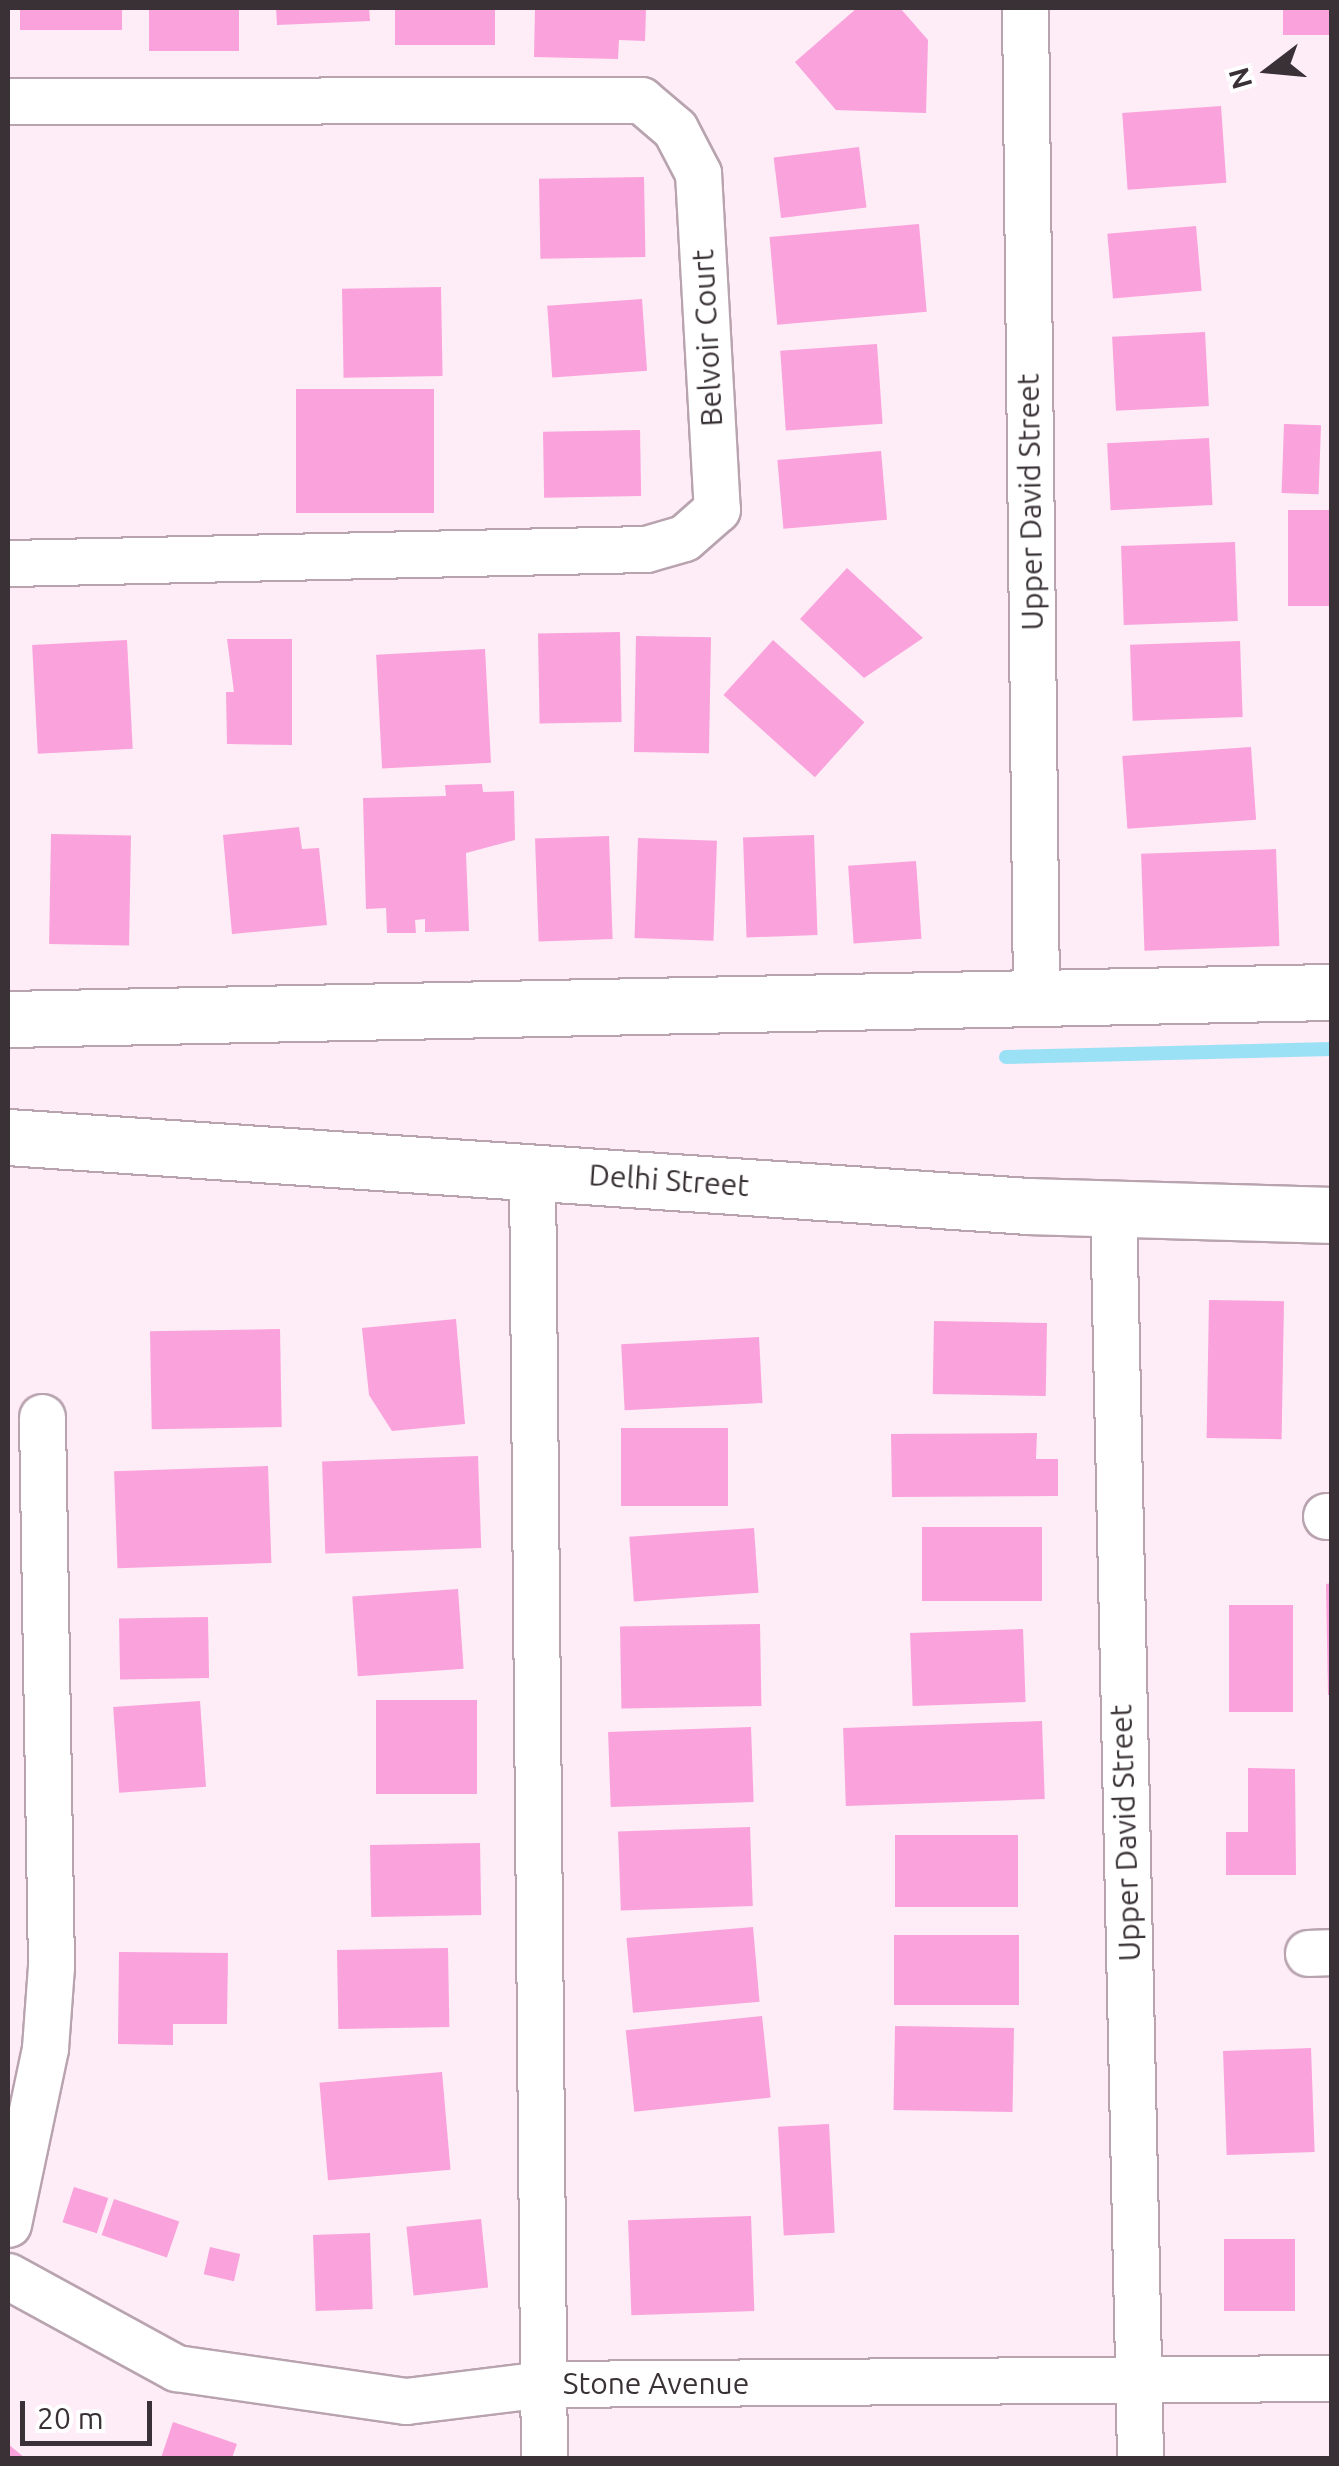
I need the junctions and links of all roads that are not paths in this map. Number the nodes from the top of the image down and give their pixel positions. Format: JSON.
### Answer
{"nodes":[{"id":1,"x":1025,"y":8,"type":"edge"},
{"id":2,"x":8,"y":101,"type":"edge"},
{"id":3,"x":8,"y":564,"type":"edge"},
{"id":4,"x":1332,"y":992,"type":"edge"},
{"id":5,"x":1036,"y":996,"type":"junction"},
{"id":6,"x":13,"y":1019,"type":"edge"},
{"id":7,"x":8,"y":1137,"type":"edge"},
{"id":8,"x":532,"y":1170,"type":"junction"},
{"id":9,"x":1113,"y":1208,"type":"junction"},
{"id":10,"x":1332,"y":1215,"type":"edge"},
{"id":11,"x":42,"y":1417,"type":"dead end"},
{"id":12,"x":8,"y":2224,"type":"edge"},
{"id":13,"x":8,"y":2276,"type":"edge"},
{"id":14,"x":1332,"y":2378,"type":"edge"},
{"id":15,"x":1139,"y":2380,"type":"junction"},
{"id":16,"x":545,"y":2384,"type":"junction"},
{"id":17,"x":544,"y":2458,"type":"edge"},
{"id":18,"x":1140,"y":2458,"type":"edge"}],
"edges":[{"from":1,"to":5,"type":"street","name":"Upper David Street"},
{"from":2,"to":3,"type":"street","name":"Belvoir Court"},
{"from":4,"to":5,"type":"street"},
{"from":5,"to":6,"type":"street"},
{"from":7,"to":8,"type":"street","name":"Delhi Street"},
{"from":8,"to":9,"type":"street","name":"Delhi Street"},
{"from":8,"to":16,"type":"street"},
{"from":9,"to":10,"type":"street","name":"Delhi Street"},
{"from":9,"to":15,"type":"street","name":"Upper David Street"},
{"from":11,"to":12,"type":"street"},
{"from":13,"to":16,"type":"street","name":"Stone Avenue"},
{"from":14,"to":15,"type":"street","name":"Stone Avenue"},
{"from":15,"to":16,"type":"street","name":"Stone Avenue"},
{"from":15,"to":18,"type":"street","name":"Upper David Street"},
{"from":16,"to":17,"type":"street"}]}
